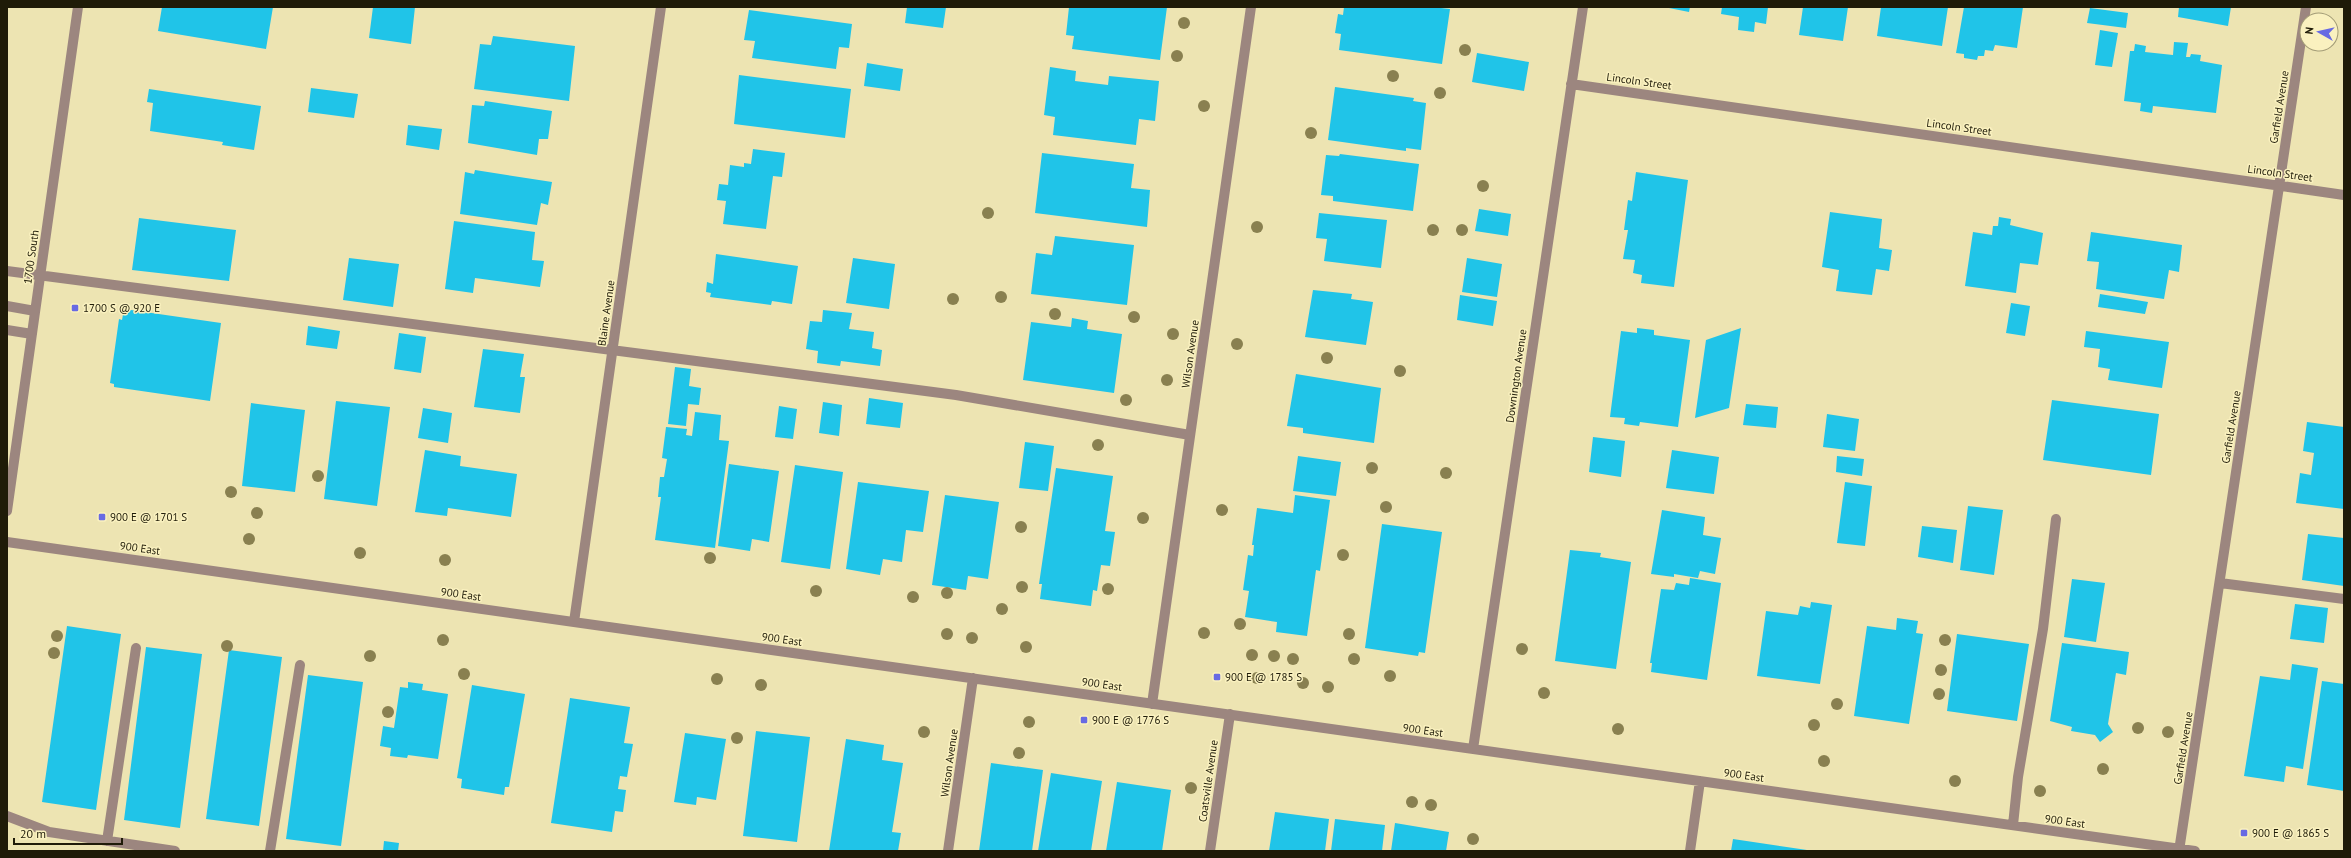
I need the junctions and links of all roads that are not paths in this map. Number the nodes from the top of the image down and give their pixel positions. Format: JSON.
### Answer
{"nodes":[{"id":1,"x":78,"y":7,"type":"edge"},
{"id":2,"x":661,"y":7,"type":"edge"},
{"id":3,"x":1251,"y":7,"type":"edge"},
{"id":4,"x":1583,"y":7,"type":"edge"},
{"id":5,"x":2306,"y":7,"type":"edge"},
{"id":6,"x":1572,"y":84,"type":"junction"},
{"id":7,"x":2279,"y":186,"type":"junction"},
{"id":8,"x":2344,"y":195,"type":"edge"},
{"id":9,"x":7,"y":271,"type":"edge"},
{"id":10,"x":40,"y":276,"type":"junction"},
{"id":11,"x":7,"y":306,"type":"edge"},
{"id":12,"x":35,"y":311,"type":"junction"},
{"id":13,"x":7,"y":330,"type":"edge"},
{"id":14,"x":32,"y":334,"type":"junction"},
{"id":15,"x":613,"y":349,"type":"junction"},
{"id":16,"x":1190,"y":435,"type":"junction"},
{"id":17,"x":7,"y":511,"type":"edge"},
{"id":18,"x":2056,"y":519,"type":"dead end"},
{"id":19,"x":7,"y":542,"type":"edge"},
{"id":20,"x":2220,"y":583,"type":"junction"},
{"id":21,"x":2344,"y":599,"type":"edge"},
{"id":22,"x":574,"y":622,"type":"junction"},
{"id":23,"x":136,"y":648,"type":"dead end"},
{"id":24,"x":300,"y":666,"type":"dead end"},
{"id":25,"x":973,"y":678,"type":"junction"},
{"id":26,"x":1152,"y":704,"type":"junction"},
{"id":27,"x":1230,"y":714,"type":"junction"},
{"id":28,"x":1473,"y":749,"type":"junction"},
{"id":29,"x":1700,"y":781,"type":"junction"},
{"id":30,"x":7,"y":816,"type":"edge"},
{"id":31,"x":2013,"y":826,"type":"junction"},
{"id":32,"x":108,"y":841,"type":"junction"},
{"id":33,"x":2180,"y":850,"type":"edge"},
{"id":34,"x":175,"y":851,"type":"edge"},
{"id":35,"x":270,"y":851,"type":"edge"},
{"id":36,"x":948,"y":851,"type":"edge"},
{"id":37,"x":1210,"y":851,"type":"edge"},
{"id":38,"x":1690,"y":851,"type":"edge"},
{"id":39,"x":2195,"y":851,"type":"edge"}],
"edges":[{"from":1,"to":10,"type":"street","name":"1700 South"},
{"from":2,"to":15,"type":"street","name":"Blaine Avenue"},
{"from":3,"to":16,"type":"street","name":"Wilson Avenue"},
{"from":4,"to":6,"type":"street","name":"Downington Avenue"},
{"from":5,"to":7,"type":"street","name":"Garfield Avenue"},
{"from":6,"to":7,"type":"street","name":"Lincoln Street"},
{"from":6,"to":28,"type":"street","name":"Downington Avenue"},
{"from":7,"to":8,"type":"street","name":"Lincoln Street"},
{"from":7,"to":20,"type":"street","name":"Garfield Avenue"},
{"from":9,"to":10,"type":"street"},
{"from":10,"to":12,"type":"street","name":"1700 South"},
{"from":10,"to":15,"type":"street"},
{"from":11,"to":12,"type":"street"},
{"from":12,"to":14,"type":"street","name":"1700 South"},
{"from":13,"to":14,"type":"street"},
{"from":14,"to":17,"type":"street","name":"1700 South"},
{"from":15,"to":16,"type":"street"},
{"from":15,"to":22,"type":"street","name":"Blaine Avenue"},
{"from":16,"to":26,"type":"street","name":"Wilson Avenue"},
{"from":18,"to":31,"type":"street"},
{"from":19,"to":22,"type":"street","name":"900 East"},
{"from":20,"to":21,"type":"street"},
{"from":20,"to":33,"type":"street","name":"Garfield Avenue"},
{"from":22,"to":25,"type":"street","name":"900 East"},
{"from":23,"to":32,"type":"street"},
{"from":24,"to":35,"type":"street"},
{"from":25,"to":26,"type":"street","name":"900 East"},
{"from":25,"to":36,"type":"street","name":"Wilson Avenue"},
{"from":26,"to":27,"type":"street","name":"900 East"},
{"from":27,"to":28,"type":"street","name":"900 East"},
{"from":27,"to":37,"type":"street","name":"Coatsville Avenue"},
{"from":28,"to":29,"type":"street","name":"900 East"},
{"from":29,"to":31,"type":"street","name":"900 East"},
{"from":29,"to":38,"type":"street"},
{"from":30,"to":32,"type":"street"},
{"from":31,"to":33,"type":"street","name":"900 East"},
{"from":32,"to":34,"type":"street"},
{"from":33,"to":39,"type":"street","name":"900 East"}]}
